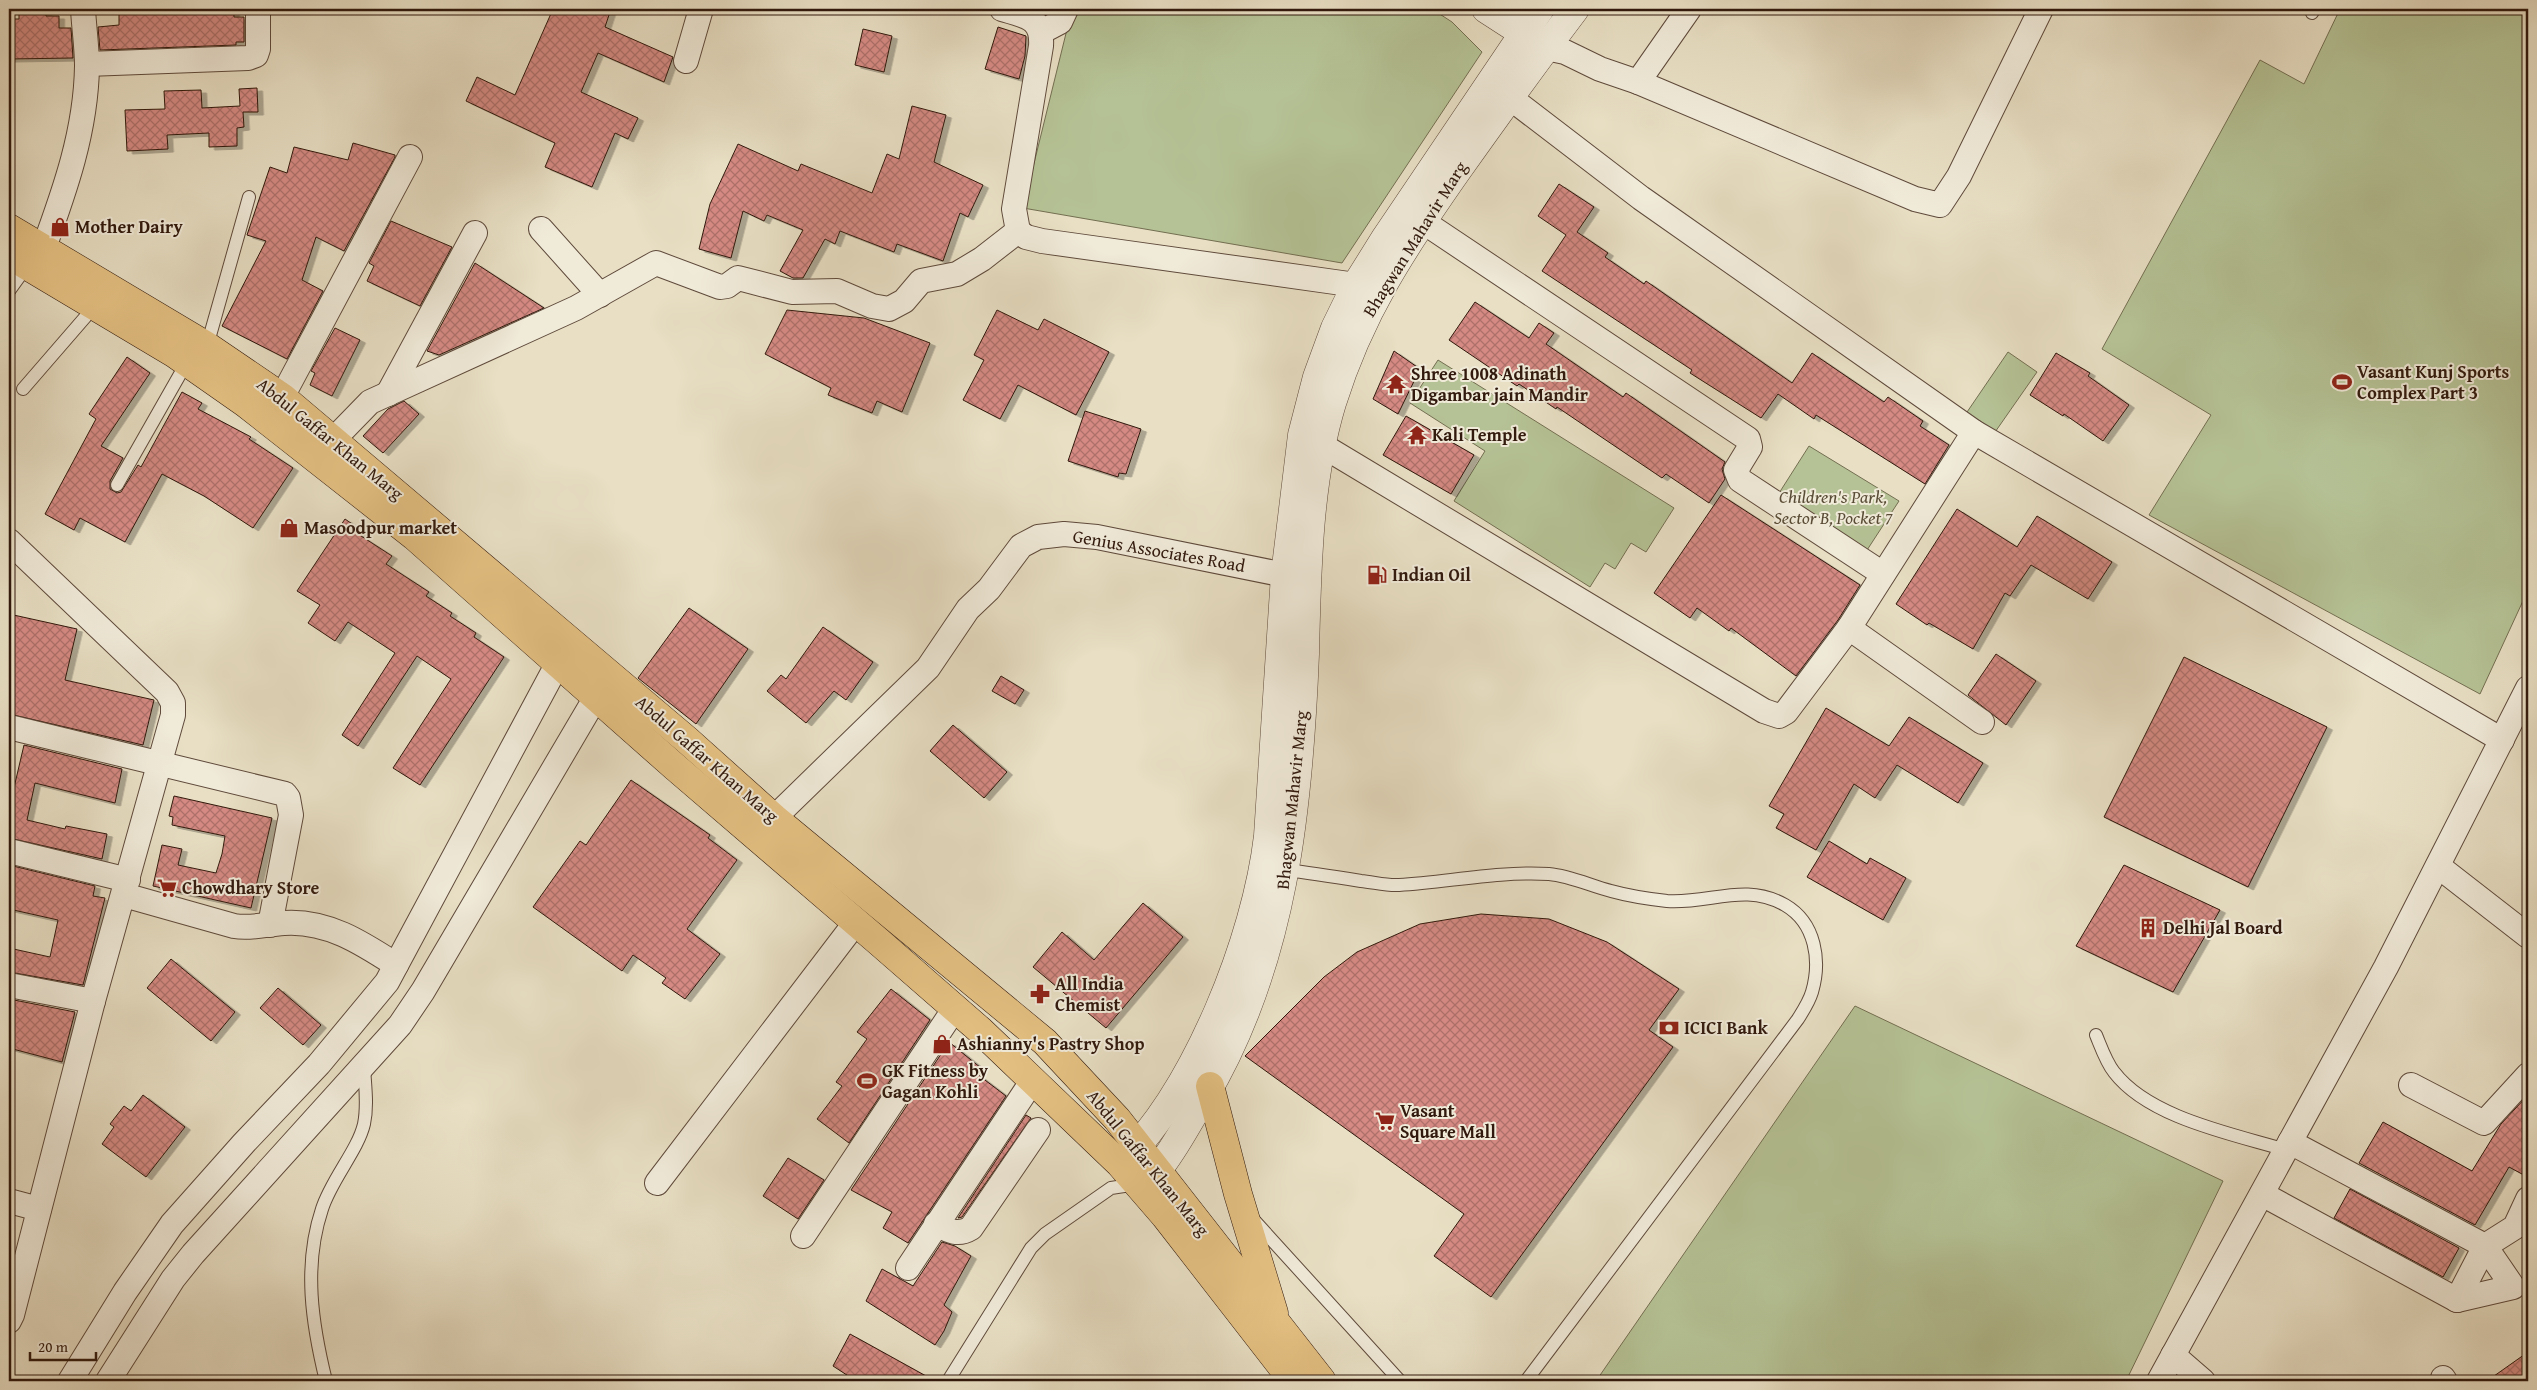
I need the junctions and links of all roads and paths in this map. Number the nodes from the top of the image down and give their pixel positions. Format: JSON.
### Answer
{"nodes":[{"id":1,"x":83,"y":9,"type":"edge"},
{"id":2,"x":258,"y":9,"type":"edge"},
{"id":3,"x":701,"y":9,"type":"edge"},
{"id":4,"x":1002,"y":9,"type":"edge"},
{"id":5,"x":1066,"y":9,"type":"edge"},
{"id":6,"x":1486,"y":9,"type":"edge"},
{"id":7,"x":1689,"y":9,"type":"edge"},
{"id":8,"x":2041,"y":9,"type":"edge"},
{"id":9,"x":1532,"y":16,"type":"edge"},
{"id":10,"x":1561,"y":28,"type":"edge"},
{"id":11,"x":1042,"y":32,"type":"junction"},
{"id":12,"x":686,"y":61,"type":"dead end"},
{"id":13,"x":87,"y":64,"type":"junction"},
{"id":14,"x":1638,"y":82,"type":"junction"},
{"id":15,"x":1509,"y":97,"type":"junction"},
{"id":16,"x":410,"y":157,"type":"dead end"},
{"id":17,"x":249,"y":197,"type":"dead end"},
{"id":18,"x":1422,"y":221,"type":"junction"},
{"id":19,"x":9,"y":228,"type":"edge"},
{"id":20,"x":540,"y":229,"type":"dead end"},
{"id":21,"x":1018,"y":231,"type":"junction"},
{"id":22,"x":475,"y":233,"type":"dead end"},
{"id":23,"x":26,"y":257,"type":"edge"},
{"id":24,"x":1356,"y":285,"type":"junction"},
{"id":25,"x":9,"y":292,"type":"edge"},
{"id":26,"x":600,"y":295,"type":"junction"},
{"id":27,"x":94,"y":307,"type":"junction"},
{"id":28,"x":197,"y":354,"type":"junction"},
{"id":29,"x":23,"y":389,"type":"dead end"},
{"id":30,"x":388,"y":394,"type":"junction"},
{"id":31,"x":282,"y":397,"type":"junction"},
{"id":32,"x":1974,"y":432,"type":"junction"},
{"id":33,"x":334,"y":439,"type":"junction"},
{"id":34,"x":1322,"y":446,"type":"junction"},
{"id":35,"x":117,"y":485,"type":"dead end"},
{"id":36,"x":9,"y":541,"type":"edge"},
{"id":37,"x":1296,"y":574,"type":"junction"},
{"id":38,"x":1883,"y":574,"type":"junction"},
{"id":39,"x":1849,"y":628,"type":"junction"},
{"id":40,"x":558,"y":663,"type":"junction"},
{"id":41,"x":2528,"y":688,"type":"edge"},
{"id":42,"x":596,"y":697,"type":"junction"},
{"id":43,"x":1982,"y":722,"type":"dead end"},
{"id":44,"x":9,"y":727,"type":"edge"},
{"id":45,"x":2502,"y":740,"type":"junction"},
{"id":46,"x":160,"y":764,"type":"junction"},
{"id":47,"x":774,"y":818,"type":"junction"},
{"id":48,"x":9,"y":851,"type":"edge"},
{"id":49,"x":2438,"y":866,"type":"junction"},
{"id":50,"x":1286,"y":870,"type":"junction"},
{"id":51,"x":126,"y":888,"type":"junction"},
{"id":52,"x":856,"y":922,"type":"junction"},
{"id":53,"x":270,"y":925,"type":"junction"},
{"id":54,"x":2528,"y":936,"type":"edge"},
{"id":55,"x":396,"y":965,"type":"junction"},
{"id":56,"x":9,"y":985,"type":"edge"},
{"id":57,"x":93,"y":1001,"type":"junction"},
{"id":58,"x":955,"y":1008,"type":"junction"},
{"id":59,"x":2096,"y":1035,"type":"dead end"},
{"id":60,"x":364,"y":1067,"type":"junction"},
{"id":61,"x":2528,"y":1076,"type":"edge"},
{"id":62,"x":1033,"y":1080,"type":"junction"},
{"id":63,"x":2411,"y":1084,"type":"dead end"},
{"id":64,"x":1210,"y":1086,"type":"junction"},
{"id":65,"x":1038,"y":1130,"type":"dead end"},
{"id":66,"x":1138,"y":1146,"type":"junction"},
{"id":67,"x":2288,"y":1146,"type":"junction"},
{"id":68,"x":1131,"y":1176,"type":"junction"},
{"id":69,"x":657,"y":1183,"type":"dead end"},
{"id":70,"x":2262,"y":1194,"type":"junction"},
{"id":71,"x":2528,"y":1199,"type":"edge"},
{"id":72,"x":9,"y":1201,"type":"edge"},
{"id":73,"x":1242,"y":1207,"type":"junction"},
{"id":74,"x":39,"y":1208,"type":"junction"},
{"id":75,"x":936,"y":1224,"type":"junction"},
{"id":76,"x":2521,"y":1230,"type":"edge"},
{"id":77,"x":803,"y":1236,"type":"dead end"},
{"id":78,"x":161,"y":1239,"type":"junction"},
{"id":79,"x":2486,"y":1246,"type":"junction"},
{"id":80,"x":188,"y":1260,"type":"junction"},
{"id":81,"x":908,"y":1268,"type":"dead end"},
{"id":82,"x":2457,"y":1300,"type":"junction"},
{"id":83,"x":9,"y":1321,"type":"edge"},
{"id":84,"x":1277,"y":1326,"type":"junction"},
{"id":85,"x":2173,"y":1355,"type":"junction"},
{"id":86,"x":70,"y":1381,"type":"edge"},
{"id":87,"x":108,"y":1381,"type":"edge"},
{"id":88,"x":326,"y":1381,"type":"edge"},
{"id":89,"x":948,"y":1381,"type":"edge"},
{"id":90,"x":1293,"y":1381,"type":"edge"},
{"id":91,"x":1322,"y":1381,"type":"edge"},
{"id":92,"x":1400,"y":1381,"type":"edge"},
{"id":93,"x":1526,"y":1381,"type":"edge"},
{"id":94,"x":2158,"y":1381,"type":"edge"},
{"id":95,"x":2203,"y":1381,"type":"edge"}],
"edges":[{"from":1,"to":13,"type":"street"},
{"from":2,"to":13,"type":"street"},
{"from":3,"to":12,"type":"street"},
{"from":4,"to":11,"type":"street"},
{"from":5,"to":11,"type":"street"},
{"from":6,"to":9,"type":"street"},
{"from":7,"to":14,"type":"street"},
{"from":8,"to":14,"type":"street"},
{"from":9,"to":10,"type":"street"},
{"from":9,"to":24,"type":"street","name":"Bhagwan Mahavir Marg"},
{"from":10,"to":14,"type":"street"},
{"from":10,"to":15,"type":"street","name":"Bhagwan Mahavir Marg"},
{"from":11,"to":21,"type":"street"},
{"from":13,"to":23,"type":"street"},
{"from":15,"to":18,"type":"street","name":"Bhagwan Mahavir Marg"},
{"from":15,"to":32,"type":"street"},
{"from":16,"to":31,"type":"street"},
{"from":17,"to":28,"type":"lane"},
{"from":18,"to":34,"type":"street","name":"Bhagwan Mahavir Marg"},
{"from":18,"to":38,"type":"street"},
{"from":19,"to":23,"type":"main road","name":"Abdul Gaffar Khan Marg"},
{"from":20,"to":26,"type":"street"},
{"from":21,"to":24,"type":"street"},
{"from":21,"to":26,"type":"street"},
{"from":22,"to":30,"type":"street"},
{"from":23,"to":25,"type":"lane"},
{"from":23,"to":27,"type":"main road","name":"Abdul Gaffar Khan Marg"},
{"from":23,"to":28,"type":"main road","name":"Abdul Gaffar Khan Marg"},
{"from":24,"to":37,"type":"street","name":"Bhagwan Mahavir Marg"},
{"from":26,"to":30,"type":"street"},
{"from":27,"to":28,"type":"main road","name":"Abdul Gaffar Khan Marg"},
{"from":27,"to":29,"type":"lane"},
{"from":28,"to":31,"type":"main road","name":"Abdul Gaffar Khan Marg"},
{"from":28,"to":35,"type":"lane"},
{"from":28,"to":40,"type":"main road","name":"Abdul Gaffar Khan Marg"},
{"from":30,"to":33,"type":"street"},
{"from":31,"to":33,"type":"main road","name":"Abdul Gaffar Khan Marg"},
{"from":32,"to":38,"type":"street"},
{"from":32,"to":45,"type":"street"},
{"from":33,"to":47,"type":"main road","name":"Abdul Gaffar Khan Marg"},
{"from":34,"to":37,"type":"street","name":"Bhagwan Mahavir Marg"},
{"from":34,"to":39,"type":"street"},
{"from":36,"to":46,"type":"street"},
{"from":37,"to":47,"type":"street","name":"Genius Associates Road"},
{"from":37,"to":50,"type":"street","name":"Bhagwan Mahavir Marg"},
{"from":37,"to":66,"type":"street","name":"Bhagwan Mahavir Marg"},
{"from":38,"to":39,"type":"street"},
{"from":39,"to":43,"type":"street"},
{"from":40,"to":42,"type":"main road","name":"Abdul Gaffar Khan Marg"},
{"from":40,"to":55,"type":"street"},
{"from":41,"to":45,"type":"street"},
{"from":42,"to":52,"type":"main road","name":"Abdul Gaffar Khan Marg"},
{"from":42,"to":60,"type":"street"},
{"from":44,"to":46,"type":"street"},
{"from":45,"to":49,"type":"street"},
{"from":46,"to":51,"type":"street"},
{"from":46,"to":53,"type":"street"},
{"from":47,"to":66,"type":"main road","name":"Abdul Gaffar Khan Marg"},
{"from":48,"to":51,"type":"street"},
{"from":49,"to":54,"type":"street"},
{"from":49,"to":67,"type":"street"},
{"from":50,"to":64,"type":"street","name":"Bhagwan Mahavir Marg"},
{"from":50,"to":93,"type":"lane"},
{"from":51,"to":53,"type":"street"},
{"from":51,"to":57,"type":"street"},
{"from":52,"to":58,"type":"main road","name":"Abdul Gaffar Khan Marg"},
{"from":52,"to":69,"type":"street"},
{"from":53,"to":55,"type":"street"},
{"from":55,"to":78,"type":"street"},
{"from":56,"to":57,"type":"street"},
{"from":57,"to":74,"type":"street"},
{"from":58,"to":62,"type":"main road","name":"Abdul Gaffar Khan Marg"},
{"from":58,"to":77,"type":"street"},
{"from":59,"to":67,"type":"lane"},
{"from":60,"to":80,"type":"street"},
{"from":60,"to":88,"type":"lane"},
{"from":61,"to":63,"type":"street"},
{"from":62,"to":68,"type":"main road","name":"Abdul Gaffar Khan Marg"},
{"from":62,"to":75,"type":"street"},
{"from":64,"to":68,"type":"street","name":"Bhagwan Mahavir Marg"},
{"from":64,"to":73,"type":"main road"},
{"from":65,"to":75,"type":"street"},
{"from":66,"to":68,"type":"main road","name":"Abdul Gaffar Khan Marg"},
{"from":67,"to":70,"type":"street"},
{"from":67,"to":79,"type":"street"},
{"from":68,"to":84,"type":"main road","name":"Abdul Gaffar Khan Marg"},
{"from":68,"to":89,"type":"lane"},
{"from":68,"to":90,"type":"main road","name":"Abdul Gaffar Khan Marg"},
{"from":70,"to":82,"type":"street"},
{"from":70,"to":85,"type":"street"},
{"from":71,"to":76,"type":"street"},
{"from":72,"to":74,"type":"street"},
{"from":73,"to":84,"type":"main road"},
{"from":73,"to":92,"type":"lane"},
{"from":74,"to":83,"type":"street"},
{"from":75,"to":81,"type":"street"},
{"from":76,"to":79,"type":"street"},
{"from":78,"to":80,"type":"street"},
{"from":78,"to":86,"type":"street"},
{"from":79,"to":82,"type":"street"},
{"from":79,"to":82,"type":"street"},
{"from":80,"to":87,"type":"street"},
{"from":84,"to":91,"type":"main road","name":"Abdul Gaffar Khan Marg"},
{"from":85,"to":94,"type":"street"},
{"from":85,"to":95,"type":"street"}]}
